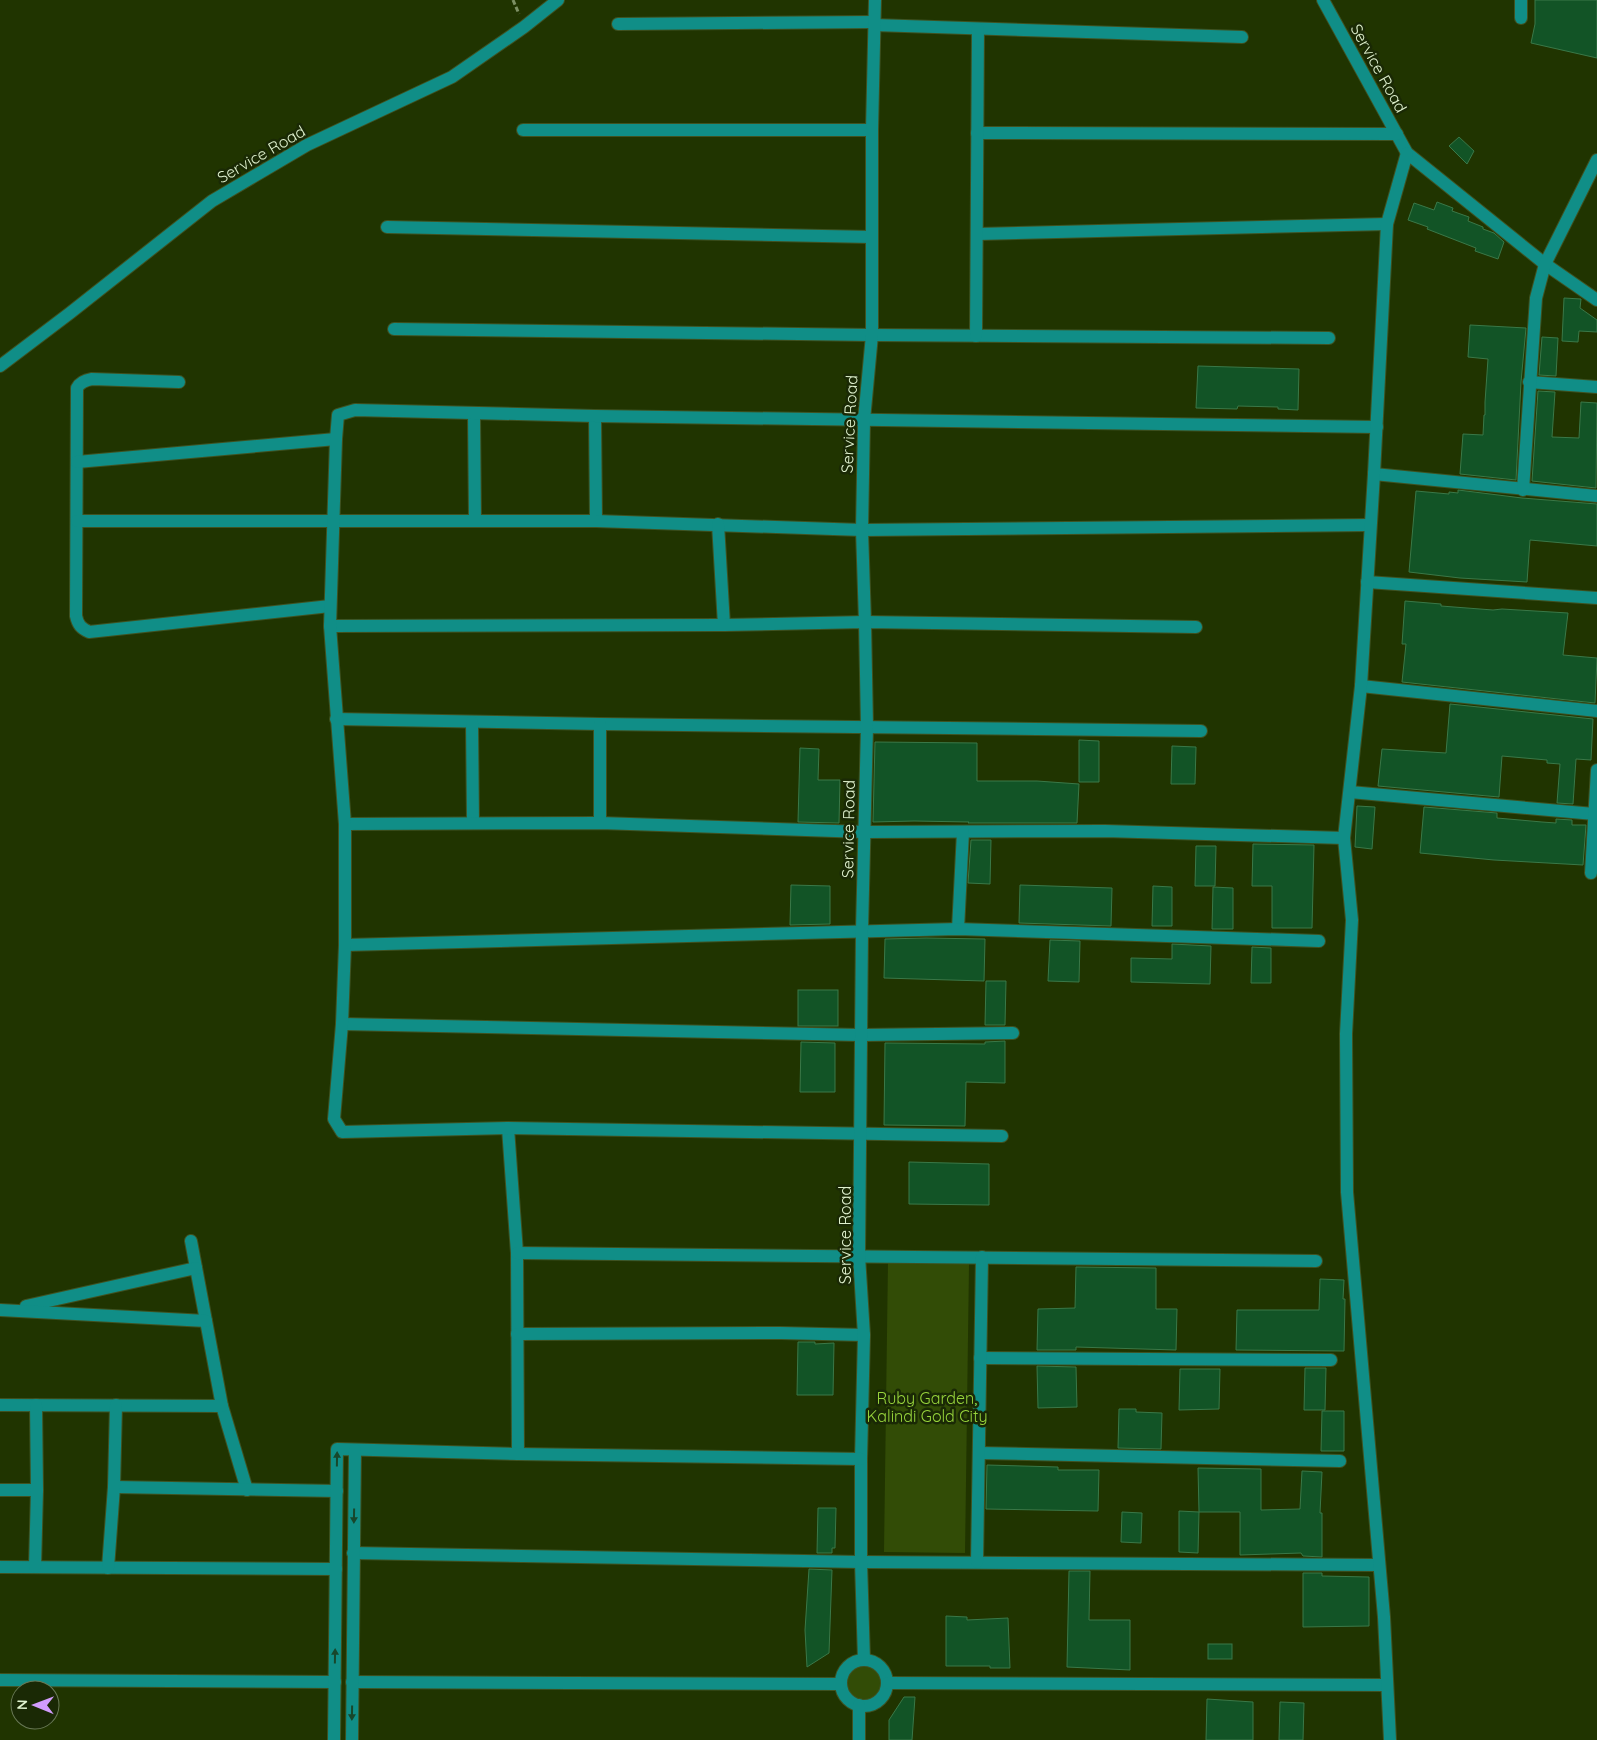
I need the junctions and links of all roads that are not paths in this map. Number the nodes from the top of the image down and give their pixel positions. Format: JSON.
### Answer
{"nodes":[{"id":1,"x":558,"y":0,"type":"edge"},
{"id":2,"x":875,"y":0,"type":"edge"},
{"id":3,"x":1323,"y":0,"type":"edge"},
{"id":4,"x":1521,"y":0,"type":"edge"},
{"id":5,"x":1521,"y":18,"type":"dead end"},
{"id":6,"x":618,"y":24,"type":"dead end"},
{"id":7,"x":874,"y":24,"type":"junction"},
{"id":8,"x":978,"y":29,"type":"junction"},
{"id":9,"x":1242,"y":37,"type":"dead end"},
{"id":10,"x":524,"y":130,"type":"dead end"},
{"id":11,"x":872,"y":130,"type":"junction"},
{"id":12,"x":978,"y":133,"type":"junction"},
{"id":13,"x":1397,"y":134,"type":"junction"},
{"id":14,"x":1407,"y":152,"type":"junction"},
{"id":15,"x":1597,"y":160,"type":"edge"},
{"id":16,"x":1387,"y":224,"type":"junction"},
{"id":17,"x":387,"y":227,"type":"dead end"},
{"id":18,"x":977,"y":234,"type":"junction"},
{"id":19,"x":872,"y":237,"type":"junction"},
{"id":20,"x":1545,"y":264,"type":"junction"},
{"id":21,"x":1597,"y":300,"type":"edge"},
{"id":22,"x":394,"y":329,"type":"dead end"},
{"id":23,"x":872,"y":335,"type":"junction"},
{"id":24,"x":976,"y":336,"type":"junction"},
{"id":25,"x":1329,"y":338,"type":"dead end"},
{"id":26,"x":0,"y":366,"type":"edge"},
{"id":27,"x":179,"y":382,"type":"dead end"},
{"id":28,"x":1530,"y":382,"type":"junction"},
{"id":29,"x":1597,"y":386,"type":"edge"},
{"id":30,"x":474,"y":414,"type":"junction"},
{"id":31,"x":595,"y":416,"type":"junction"},
{"id":32,"x":864,"y":420,"type":"junction"},
{"id":33,"x":1377,"y":427,"type":"junction"},
{"id":34,"x":336,"y":439,"type":"junction"},
{"id":35,"x":77,"y":462,"type":"junction"},
{"id":36,"x":1374,"y":474,"type":"junction"},
{"id":37,"x":1523,"y":490,"type":"junction"},
{"id":38,"x":1597,"y":496,"type":"edge"},
{"id":39,"x":77,"y":520,"type":"junction"},
{"id":40,"x":334,"y":520,"type":"junction"},
{"id":41,"x":476,"y":521,"type":"junction"},
{"id":42,"x":596,"y":521,"type":"junction"},
{"id":43,"x":718,"y":524,"type":"junction"},
{"id":44,"x":1370,"y":525,"type":"junction"},
{"id":45,"x":862,"y":530,"type":"junction"},
{"id":46,"x":1368,"y":582,"type":"junction"},
{"id":47,"x":1597,"y":598,"type":"edge"},
{"id":48,"x":330,"y":606,"type":"junction"},
{"id":49,"x":865,"y":622,"type":"junction"},
{"id":50,"x":724,"y":625,"type":"junction"},
{"id":51,"x":330,"y":626,"type":"junction"},
{"id":52,"x":1196,"y":627,"type":"dead end"},
{"id":53,"x":1361,"y":686,"type":"junction"},
{"id":54,"x":1597,"y":711,"type":"edge"},
{"id":55,"x":336,"y":719,"type":"junction"},
{"id":56,"x":472,"y":722,"type":"junction"},
{"id":57,"x":600,"y":724,"type":"junction"},
{"id":58,"x":867,"y":727,"type":"junction"},
{"id":59,"x":1201,"y":731,"type":"dead end"},
{"id":60,"x":1597,"y":770,"type":"edge"},
{"id":61,"x":1350,"y":792,"type":"junction"},
{"id":62,"x":1594,"y":814,"type":"junction"},
{"id":63,"x":473,"y":823,"type":"junction"},
{"id":64,"x":600,"y":823,"type":"junction"},
{"id":65,"x":345,"y":824,"type":"junction"},
{"id":66,"x":864,"y":832,"type":"junction"},
{"id":67,"x":963,"y":832,"type":"junction"},
{"id":68,"x":1344,"y":838,"type":"junction"},
{"id":69,"x":1591,"y":873,"type":"dead end"},
{"id":70,"x":958,"y":929,"type":"junction"},
{"id":71,"x":862,"y":930,"type":"junction"},
{"id":72,"x":1319,"y":941,"type":"dead end"},
{"id":73,"x":345,"y":945,"type":"junction"},
{"id":74,"x":342,"y":1024,"type":"junction"},
{"id":75,"x":1013,"y":1032,"type":"dead end"},
{"id":76,"x":861,"y":1035,"type":"junction"},
{"id":77,"x":508,"y":1128,"type":"junction"},
{"id":78,"x":862,"y":1133,"type":"junction"},
{"id":79,"x":1002,"y":1136,"type":"dead end"},
{"id":80,"x":191,"y":1241,"type":"dead end"},
{"id":81,"x":516,"y":1254,"type":"junction"},
{"id":82,"x":859,"y":1256,"type":"junction"},
{"id":83,"x":982,"y":1257,"type":"junction"},
{"id":84,"x":1316,"y":1261,"type":"dead end"},
{"id":85,"x":196,"y":1268,"type":"junction"},
{"id":86,"x":6,"y":1310,"type":"edge"},
{"id":87,"x":206,"y":1321,"type":"junction"},
{"id":88,"x":518,"y":1334,"type":"junction"},
{"id":89,"x":864,"y":1335,"type":"junction"},
{"id":90,"x":980,"y":1358,"type":"junction"},
{"id":91,"x":1331,"y":1360,"type":"dead end"},
{"id":92,"x":0,"y":1405,"type":"edge"},
{"id":93,"x":36,"y":1405,"type":"junction"},
{"id":94,"x":116,"y":1405,"type":"junction"},
{"id":95,"x":222,"y":1406,"type":"junction"},
{"id":96,"x":355,"y":1450,"type":"junction"},
{"id":97,"x":518,"y":1454,"type":"junction"},
{"id":98,"x":978,"y":1454,"type":"junction"},
{"id":99,"x":861,"y":1458,"type":"junction"},
{"id":100,"x":1340,"y":1461,"type":"dead end"},
{"id":101,"x":114,"y":1487,"type":"junction"},
{"id":102,"x":0,"y":1490,"type":"edge"},
{"id":103,"x":38,"y":1490,"type":"junction"},
{"id":104,"x":247,"y":1490,"type":"junction"},
{"id":105,"x":336,"y":1491,"type":"junction"},
{"id":106,"x":353,"y":1553,"type":"junction"},
{"id":107,"x":861,"y":1562,"type":"junction"},
{"id":108,"x":977,"y":1562,"type":"junction"},
{"id":109,"x":1379,"y":1565,"type":"junction"},
{"id":110,"x":0,"y":1567,"type":"edge"},
{"id":111,"x":35,"y":1567,"type":"junction"},
{"id":112,"x":108,"y":1568,"type":"junction"},
{"id":113,"x":336,"y":1569,"type":"junction"},
{"id":114,"x":864,"y":1660,"type":"junction"},
{"id":115,"x":0,"y":1680,"type":"edge"},
{"id":116,"x":335,"y":1682,"type":"junction"},
{"id":117,"x":352,"y":1682,"type":"junction"},
{"id":118,"x":888,"y":1682,"type":"junction"},
{"id":119,"x":841,"y":1684,"type":"junction"},
{"id":120,"x":1387,"y":1685,"type":"junction"},
{"id":121,"x":859,"y":1705,"type":"junction"},
{"id":122,"x":334,"y":1740,"type":"edge"},
{"id":123,"x":352,"y":1740,"type":"edge"},
{"id":124,"x":859,"y":1740,"type":"edge"},
{"id":125,"x":1390,"y":1740,"type":"edge"}],
"edges":[{"from":1,"to":26,"type":"street","name":"Service Road"},
{"from":2,"to":7,"type":"street","name":"Service Road"},
{"from":3,"to":13,"type":"street","name":"Service Road"},
{"from":4,"to":5,"type":"street"},
{"from":6,"to":7,"type":"street"},
{"from":7,"to":8,"type":"street"},
{"from":7,"to":11,"type":"street","name":"Service Road"},
{"from":8,"to":9,"type":"street"},
{"from":8,"to":12,"type":"street"},
{"from":10,"to":11,"type":"street"},
{"from":11,"to":19,"type":"street","name":"Service Road"},
{"from":12,"to":13,"type":"street"},
{"from":12,"to":18,"type":"street"},
{"from":13,"to":14,"type":"street","name":"Service Road"},
{"from":14,"to":16,"type":"street"},
{"from":14,"to":20,"type":"street"},
{"from":15,"to":20,"type":"street"},
{"from":16,"to":18,"type":"street"},
{"from":16,"to":33,"type":"street"},
{"from":17,"to":19,"type":"street"},
{"from":18,"to":24,"type":"street"},
{"from":19,"to":23,"type":"street","name":"Service Road"},
{"from":20,"to":21,"type":"street"},
{"from":20,"to":28,"type":"street"},
{"from":22,"to":23,"type":"street"},
{"from":23,"to":24,"type":"street"},
{"from":23,"to":32,"type":"street","name":"Service Road"},
{"from":24,"to":25,"type":"street"},
{"from":27,"to":35,"type":"street"},
{"from":28,"to":29,"type":"street"},
{"from":28,"to":37,"type":"street"},
{"from":30,"to":31,"type":"street"},
{"from":30,"to":34,"type":"street"},
{"from":30,"to":41,"type":"street"},
{"from":31,"to":32,"type":"street"},
{"from":31,"to":42,"type":"street"},
{"from":32,"to":33,"type":"street"},
{"from":32,"to":45,"type":"street","name":"Service Road"},
{"from":33,"to":36,"type":"street"},
{"from":34,"to":35,"type":"street"},
{"from":34,"to":40,"type":"street"},
{"from":35,"to":39,"type":"street"},
{"from":36,"to":37,"type":"street"},
{"from":36,"to":44,"type":"street"},
{"from":37,"to":38,"type":"street"},
{"from":39,"to":40,"type":"street"},
{"from":39,"to":48,"type":"street"},
{"from":40,"to":41,"type":"street"},
{"from":40,"to":48,"type":"street"},
{"from":41,"to":42,"type":"street"},
{"from":42,"to":43,"type":"street"},
{"from":43,"to":45,"type":"street"},
{"from":43,"to":50,"type":"street"},
{"from":44,"to":45,"type":"street"},
{"from":44,"to":46,"type":"street"},
{"from":45,"to":49,"type":"street","name":"Service Road"},
{"from":46,"to":47,"type":"street"},
{"from":46,"to":53,"type":"street"},
{"from":48,"to":51,"type":"street"},
{"from":49,"to":50,"type":"street"},
{"from":49,"to":52,"type":"street"},
{"from":49,"to":58,"type":"street","name":"Service Road"},
{"from":50,"to":51,"type":"street"},
{"from":51,"to":55,"type":"street"},
{"from":53,"to":54,"type":"street"},
{"from":53,"to":61,"type":"street"},
{"from":55,"to":56,"type":"street"},
{"from":55,"to":65,"type":"street"},
{"from":56,"to":57,"type":"street"},
{"from":56,"to":63,"type":"street"},
{"from":57,"to":58,"type":"street"},
{"from":57,"to":64,"type":"street"},
{"from":58,"to":59,"type":"street"},
{"from":58,"to":66,"type":"street","name":"Service Road"},
{"from":60,"to":62,"type":"street"},
{"from":61,"to":62,"type":"street"},
{"from":61,"to":68,"type":"street"},
{"from":62,"to":69,"type":"street"},
{"from":63,"to":64,"type":"street"},
{"from":63,"to":65,"type":"street"},
{"from":64,"to":66,"type":"street"},
{"from":65,"to":73,"type":"street"},
{"from":66,"to":67,"type":"street"},
{"from":66,"to":71,"type":"street","name":"Service Road"},
{"from":67,"to":68,"type":"street"},
{"from":67,"to":70,"type":"street"},
{"from":68,"to":109,"type":"street"},
{"from":70,"to":71,"type":"street"},
{"from":70,"to":72,"type":"street"},
{"from":71,"to":73,"type":"street"},
{"from":71,"to":76,"type":"street","name":"Service Road"},
{"from":73,"to":74,"type":"street"},
{"from":74,"to":76,"type":"street"},
{"from":74,"to":77,"type":"street"},
{"from":75,"to":76,"type":"street"},
{"from":76,"to":78,"type":"street","name":"Service Road"},
{"from":77,"to":78,"type":"street"},
{"from":77,"to":81,"type":"street"},
{"from":78,"to":79,"type":"street"},
{"from":78,"to":82,"type":"street","name":"Service Road"},
{"from":80,"to":85,"type":"street"},
{"from":81,"to":82,"type":"street"},
{"from":81,"to":88,"type":"street"},
{"from":82,"to":83,"type":"street"},
{"from":82,"to":89,"type":"street","name":"Service Road"},
{"from":83,"to":84,"type":"street"},
{"from":83,"to":90,"type":"street"},
{"from":85,"to":86,"type":"street"},
{"from":85,"to":87,"type":"street"},
{"from":86,"to":87,"type":"street"},
{"from":87,"to":95,"type":"street"},
{"from":88,"to":89,"type":"street"},
{"from":88,"to":97,"type":"street"},
{"from":89,"to":99,"type":"street","name":"Service Road"},
{"from":90,"to":91,"type":"street"},
{"from":90,"to":98,"type":"street"},
{"from":92,"to":93,"type":"street"},
{"from":93,"to":94,"type":"street"},
{"from":93,"to":103,"type":"street"},
{"from":94,"to":95,"type":"street"},
{"from":94,"to":101,"type":"street"},
{"from":95,"to":104,"type":"street"},
{"from":96,"to":97,"type":"street"},
{"from":105,"to":96,"type":"street","one_way":true},
{"from":96,"to":106,"type":"street","one_way":true},
{"from":97,"to":99,"type":"street"},
{"from":98,"to":100,"type":"street"},
{"from":98,"to":108,"type":"street"},
{"from":99,"to":107,"type":"street","name":"Service Road"},
{"from":101,"to":104,"type":"street"},
{"from":101,"to":112,"type":"street"},
{"from":102,"to":103,"type":"street"},
{"from":103,"to":111,"type":"street"},
{"from":104,"to":105,"type":"street"},
{"from":105,"to":113,"type":"street"},
{"from":106,"to":107,"type":"street"},
{"from":106,"to":117,"type":"street"},
{"from":107,"to":108,"type":"street"},
{"from":107,"to":114,"type":"street","name":"Service Road"},
{"from":108,"to":109,"type":"street"},
{"from":109,"to":120,"type":"street"},
{"from":110,"to":111,"type":"street"},
{"from":111,"to":112,"type":"street"},
{"from":112,"to":113,"type":"street"},
{"from":116,"to":113,"type":"street","one_way":true},
{"from":114,"to":118,"type":"street"},
{"from":114,"to":119,"type":"street"},
{"from":115,"to":116,"type":"street"},
{"from":116,"to":122,"type":"street"},
{"from":117,"to":119,"type":"street"},
{"from":117,"to":123,"type":"street","one_way":true},
{"from":118,"to":120,"type":"street"},
{"from":118,"to":121,"type":"street"},
{"from":119,"to":121,"type":"street"},
{"from":120,"to":125,"type":"street"},
{"from":121,"to":124,"type":"street"}]}
